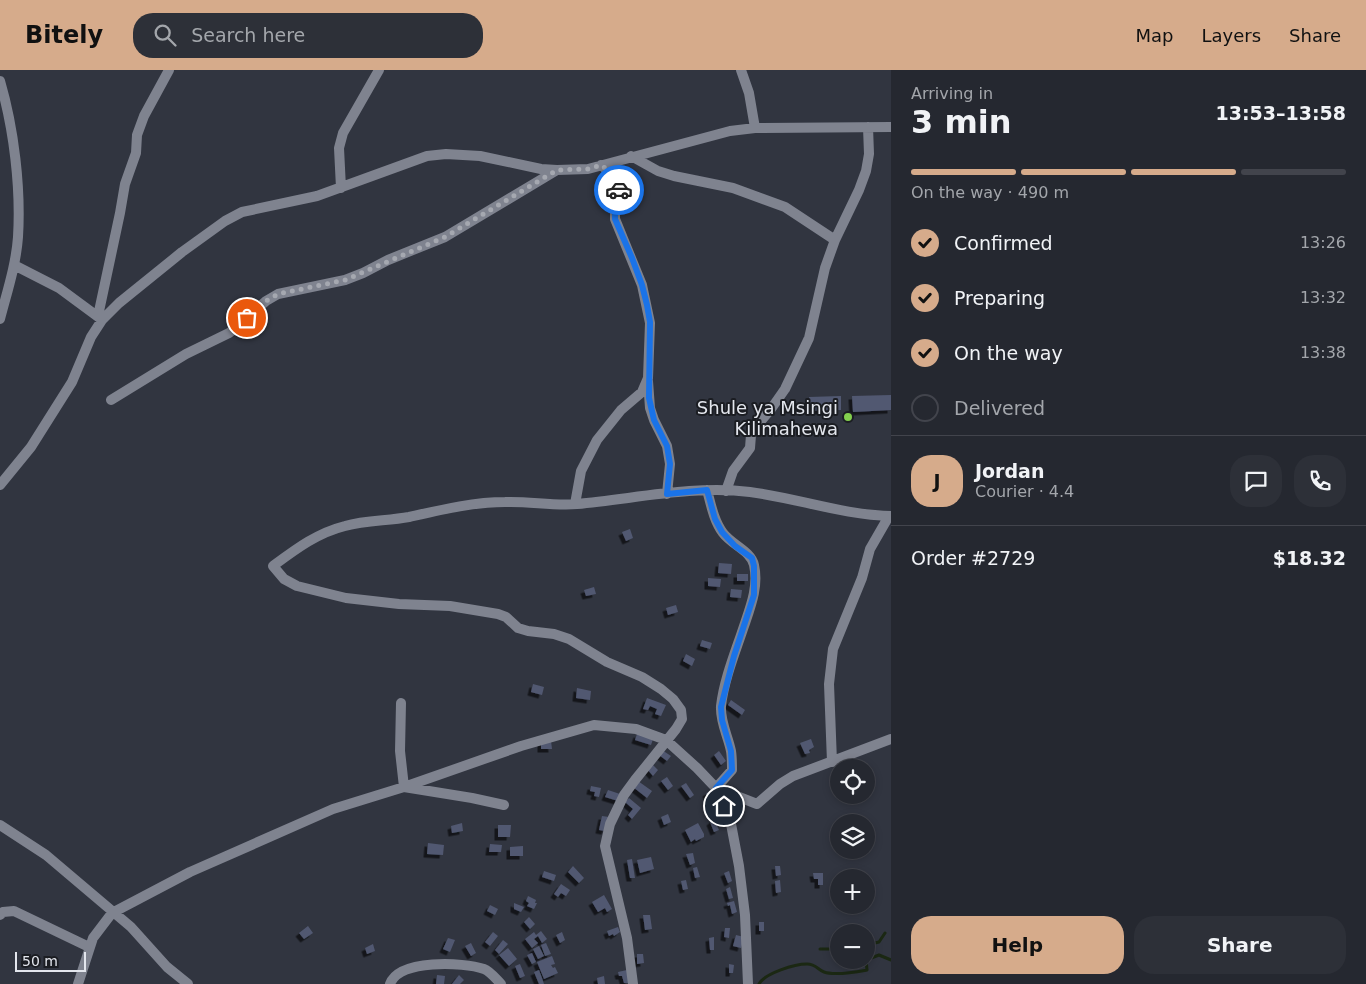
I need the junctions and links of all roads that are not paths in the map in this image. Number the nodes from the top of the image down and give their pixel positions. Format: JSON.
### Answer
{"nodes":[{"id":1,"x":169,"y":70,"type":"edge"},
{"id":2,"x":379,"y":70,"type":"edge"},
{"id":3,"x":741,"y":70,"type":"edge"},
{"id":4,"x":0,"y":81,"type":"edge"},
{"id":5,"x":868,"y":127,"type":"junction"},
{"id":6,"x":891,"y":127,"type":"edge"},
{"id":7,"x":755,"y":128,"type":"junction"},
{"id":8,"x":631,"y":156,"type":"junction"},
{"id":9,"x":601,"y":165,"type":"junction"},
{"id":10,"x":557,"y":170,"type":"junction"},
{"id":11,"x":341,"y":188,"type":"junction"},
{"id":12,"x":835,"y":240,"type":"junction"},
{"id":13,"x":14,"y":265,"type":"junction"},
{"id":14,"x":100,"y":318,"type":"junction"},
{"id":15,"x":0,"y":319,"type":"edge"},
{"id":16,"x":648,"y":378,"type":"junction"},
{"id":17,"x":112,"y":400,"type":"dead end"},
{"id":18,"x":0,"y":485,"type":"edge"},
{"id":19,"x":707,"y":490,"type":"junction"},
{"id":20,"x":726,"y":490,"type":"junction"},
{"id":21,"x":667,"y":494,"type":"junction"},
{"id":22,"x":575,"y":504,"type":"junction"},
{"id":23,"x":890,"y":516,"type":"edge"},
{"id":24,"x":401,"y":703,"type":"dead end"},
{"id":25,"x":891,"y":739,"type":"edge"},
{"id":26,"x":666,"y":740,"type":"junction"},
{"id":27,"x":832,"y":759,"type":"edge"},
{"id":28,"x":840,"y":759,"type":"edge"},
{"id":29,"x":830,"y":763,"type":"edge"},
{"id":30,"x":404,"y":787,"type":"junction"},
{"id":31,"x":716,"y":788,"type":"junction"},
{"id":32,"x":504,"y":806,"type":"dead end"},
{"id":33,"x":0,"y":825,"type":"edge"},
{"id":34,"x":112,"y":913,"type":"junction"},
{"id":35,"x":0,"y":915,"type":"edge"},
{"id":36,"x":89,"y":948,"type":"junction"},
{"id":37,"x":182,"y":982,"type":"edge"},
{"id":38,"x":78,"y":984,"type":"edge"},
{"id":39,"x":390,"y":984,"type":"edge"},
{"id":40,"x":501,"y":984,"type":"edge"},
{"id":41,"x":633,"y":984,"type":"edge"},
{"id":42,"x":748,"y":984,"type":"edge"}],
"edges":[{"from":1,"to":14,"type":"street"},
{"from":2,"to":11,"type":"street"},
{"from":3,"to":7,"type":"street"},
{"from":4,"to":13,"type":"street"},
{"from":5,"to":6,"type":"street"},
{"from":5,"to":7,"type":"street"},
{"from":5,"to":12,"type":"street"},
{"from":7,"to":8,"type":"street"},
{"from":8,"to":9,"type":"street"},
{"from":8,"to":12,"type":"street"},
{"from":9,"to":10,"type":"street"},
{"from":9,"to":16,"type":"street"},
{"from":10,"to":11,"type":"street"},
{"from":10,"to":17,"type":"street"},
{"from":11,"to":14,"type":"street"},
{"from":12,"to":20,"type":"street"},
{"from":13,"to":14,"type":"street"},
{"from":13,"to":15,"type":"street"},
{"from":14,"to":18,"type":"street"},
{"from":16,"to":21,"type":"street"},
{"from":16,"to":22,"type":"street"},
{"from":19,"to":20,"type":"street"},
{"from":19,"to":21,"type":"street"},
{"from":19,"to":31,"type":"street"},
{"from":20,"to":23,"type":"street"},
{"from":21,"to":22,"type":"street"},
{"from":22,"to":26,"type":"street"},
{"from":23,"to":27,"type":"street"},
{"from":24,"to":30,"type":"street"},
{"from":25,"to":28,"type":"street"},
{"from":26,"to":30,"type":"street"},
{"from":26,"to":31,"type":"street"},
{"from":26,"to":41,"type":"street"},
{"from":29,"to":31,"type":"street"},
{"from":30,"to":32,"type":"street"},
{"from":30,"to":34,"type":"street"},
{"from":31,"to":42,"type":"street"},
{"from":33,"to":34,"type":"street"},
{"from":34,"to":36,"type":"street"},
{"from":34,"to":37,"type":"street"},
{"from":35,"to":36,"type":"street"},
{"from":36,"to":38,"type":"street"},
{"from":39,"to":40,"type":"street"}]}
